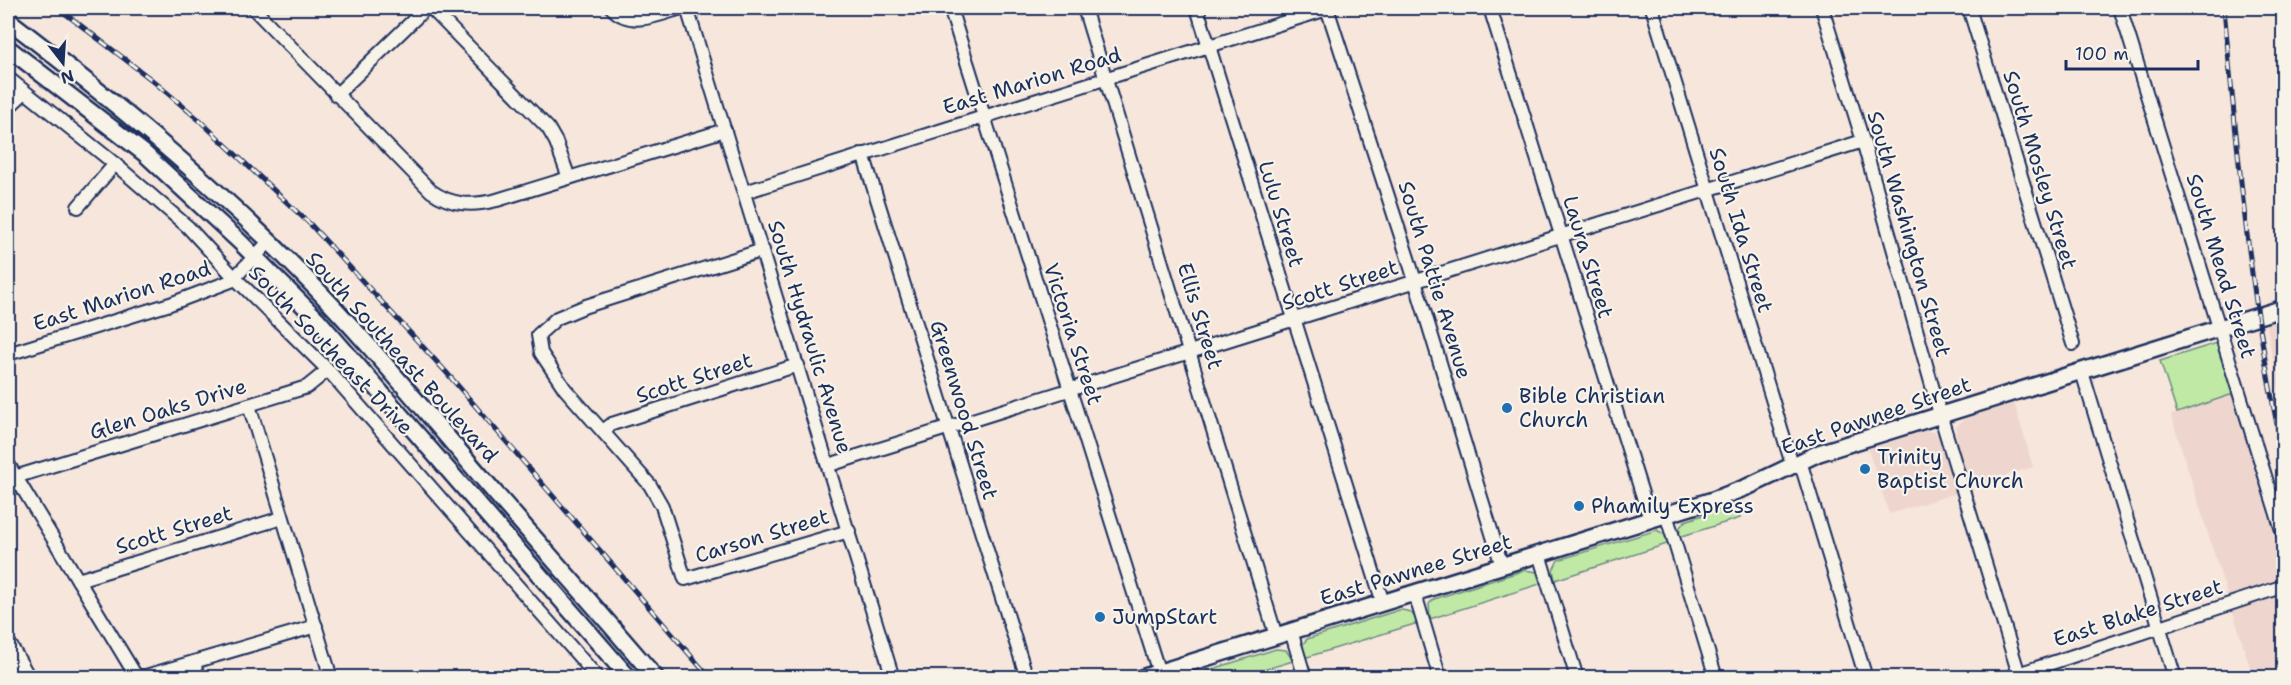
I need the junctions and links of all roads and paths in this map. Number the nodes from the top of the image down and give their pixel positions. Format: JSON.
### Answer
{"nodes":[{"id":1,"x":253,"y":8,"type":"edge"},
{"id":2,"x":429,"y":8,"type":"edge"},
{"id":3,"x":612,"y":8,"type":"edge"},
{"id":4,"x":681,"y":8,"type":"edge"},
{"id":5,"x":687,"y":8,"type":"edge"},
{"id":6,"x":950,"y":8,"type":"edge"},
{"id":7,"x":1084,"y":8,"type":"edge"},
{"id":8,"x":1197,"y":8,"type":"edge"},
{"id":9,"x":1328,"y":8,"type":"edge"},
{"id":10,"x":1490,"y":8,"type":"edge"},
{"id":11,"x":1652,"y":8,"type":"edge"},
{"id":12,"x":1822,"y":8,"type":"edge"},
{"id":13,"x":1970,"y":8,"type":"edge"},
{"id":14,"x":2120,"y":8,"type":"edge"},
{"id":15,"x":8,"y":20,"type":"edge"},
{"id":16,"x":1209,"y":45,"type":"junction"},
{"id":17,"x":8,"y":48,"type":"edge"},
{"id":18,"x":8,"y":78,"type":"edge"},
{"id":19,"x":1106,"y":78,"type":"junction"},
{"id":20,"x":26,"y":92,"type":"junction"},
{"id":21,"x":336,"y":95,"type":"junction"},
{"id":22,"x":8,"y":108,"type":"edge"},
{"id":23,"x":984,"y":116,"type":"junction"},
{"id":24,"x":725,"y":130,"type":"junction"},
{"id":25,"x":1863,"y":141,"type":"junction"},
{"id":26,"x":864,"y":154,"type":"junction"},
{"id":27,"x":115,"y":164,"type":"junction"},
{"id":28,"x":569,"y":178,"type":"junction"},
{"id":29,"x":1708,"y":189,"type":"junction"},
{"id":30,"x":745,"y":192,"type":"junction"},
{"id":31,"x":78,"y":207,"type":"dead end"},
{"id":32,"x":1561,"y":236,"type":"junction"},
{"id":33,"x":269,"y":242,"type":"junction"},
{"id":34,"x":763,"y":250,"type":"junction"},
{"id":35,"x":255,"y":257,"type":"junction"},
{"id":36,"x":235,"y":278,"type":"junction"},
{"id":37,"x":1415,"y":282,"type":"junction"},
{"id":38,"x":2283,"y":308,"type":"edge"},
{"id":39,"x":1294,"y":321,"type":"junction"},
{"id":40,"x":2219,"y":328,"type":"junction"},
{"id":41,"x":2073,"y":344,"type":"dead end"},
{"id":42,"x":1190,"y":353,"type":"junction"},
{"id":43,"x":8,"y":354,"type":"edge"},
{"id":44,"x":798,"y":365,"type":"junction"},
{"id":45,"x":328,"y":370,"type":"junction"},
{"id":46,"x":2082,"y":372,"type":"junction"},
{"id":47,"x":1071,"y":390,"type":"junction"},
{"id":48,"x":249,"y":405,"type":"junction"},
{"id":49,"x":1940,"y":414,"type":"junction"},
{"id":50,"x":949,"y":428,"type":"junction"},
{"id":51,"x":603,"y":431,"type":"junction"},
{"id":52,"x":1796,"y":463,"type":"junction"},
{"id":53,"x":8,"y":464,"type":"edge"},
{"id":54,"x":829,"y":465,"type":"junction"},
{"id":55,"x":15,"y":477,"type":"junction"},
{"id":56,"x":1666,"y":514,"type":"junction"},
{"id":57,"x":282,"y":518,"type":"junction"},
{"id":58,"x":1650,"y":519,"type":"junction"},
{"id":59,"x":849,"y":531,"type":"junction"},
{"id":60,"x":2283,"y":537,"type":"edge"},
{"id":61,"x":1539,"y":554,"type":"junction"},
{"id":62,"x":1502,"y":566,"type":"junction"},
{"id":63,"x":78,"y":580,"type":"junction"},
{"id":64,"x":2283,"y":586,"type":"edge"},
{"id":65,"x":1415,"y":594,"type":"junction"},
{"id":66,"x":1383,"y":603,"type":"junction"},
{"id":67,"x":315,"y":626,"type":"junction"},
{"id":68,"x":2159,"y":626,"type":"junction"},
{"id":69,"x":1283,"y":634,"type":"junction"},
{"id":70,"x":8,"y":647,"type":"edge"},
{"id":71,"x":194,"y":662,"type":"junction"},
{"id":72,"x":1166,"y":673,"type":"edge"},
{"id":73,"x":2020,"y":675,"type":"edge"},
{"id":74,"x":26,"y":678,"type":"edge"},
{"id":75,"x":198,"y":678,"type":"edge"},
{"id":76,"x":331,"y":678,"type":"edge"},
{"id":77,"x":598,"y":678,"type":"edge"},
{"id":78,"x":629,"y":678,"type":"edge"},
{"id":79,"x":656,"y":678,"type":"edge"},
{"id":80,"x":893,"y":678,"type":"edge"},
{"id":81,"x":1027,"y":678,"type":"edge"},
{"id":82,"x":1141,"y":678,"type":"edge"},
{"id":83,"x":1305,"y":678,"type":"edge"},
{"id":84,"x":1440,"y":678,"type":"edge"},
{"id":85,"x":1577,"y":678,"type":"edge"},
{"id":86,"x":1716,"y":678,"type":"edge"},
{"id":87,"x":1866,"y":678,"type":"edge"},
{"id":88,"x":2006,"y":678,"type":"edge"},
{"id":89,"x":2175,"y":678,"type":"edge"}],
"edges":[{"from":1,"to":21,"type":"street"},
{"from":2,"to":21,"type":"street"},
{"from":2,"to":28,"type":"street"},
{"from":3,"to":4,"type":"street"},
{"from":5,"to":24,"type":"street","name":"South Hydraulic Avenue"},
{"from":6,"to":23,"type":"street","name":"Victoria Street"},
{"from":7,"to":19,"type":"street","name":"Ellis Street"},
{"from":8,"to":16,"type":"street","name":"Lulu Street"},
{"from":9,"to":16,"type":"street","name":"East Marion Road"},
{"from":9,"to":37,"type":"street","name":"South Pattie Avenue"},
{"from":10,"to":32,"type":"street","name":"Laura Street"},
{"from":11,"to":29,"type":"street","name":"South Ida Street"},
{"from":12,"to":25,"type":"street","name":"South Washington Street"},
{"from":13,"to":41,"type":"street","name":"South Mosley Street"},
{"from":14,"to":40,"type":"street","name":"South Mead Street"},
{"from":15,"to":33,"type":"main road","name":"South Southeast Boulevard"},
{"from":16,"to":19,"type":"street","name":"East Marion Road"},
{"from":16,"to":39,"type":"street","name":"Lulu Street"},
{"from":17,"to":35,"type":"main road","name":"South Southeast Boulevard"},
{"from":18,"to":20,"type":"street","name":"South Southeast Drive"},
{"from":19,"to":23,"type":"street","name":"East Marion Road"},
{"from":19,"to":42,"type":"street","name":"Ellis Street"},
{"from":20,"to":22,"type":"street"},
{"from":20,"to":27,"type":"street","name":"South Southeast Drive"},
{"from":21,"to":28,"type":"street"},
{"from":23,"to":26,"type":"street","name":"East Marion Road"},
{"from":23,"to":47,"type":"street","name":"Victoria Street"},
{"from":24,"to":28,"type":"street"},
{"from":24,"to":30,"type":"street","name":"South Hydraulic Avenue"},
{"from":25,"to":29,"type":"street","name":"Scott Street"},
{"from":25,"to":49,"type":"street","name":"South Washington Street"},
{"from":26,"to":30,"type":"street","name":"East Marion Road"},
{"from":26,"to":50,"type":"street","name":"Greenwood Street"},
{"from":27,"to":31,"type":"street"},
{"from":27,"to":36,"type":"street","name":"South Southeast Drive"},
{"from":29,"to":32,"type":"street","name":"Scott Street"},
{"from":29,"to":52,"type":"street","name":"South Ida Street"},
{"from":30,"to":34,"type":"street","name":"South Hydraulic Avenue"},
{"from":32,"to":37,"type":"street","name":"Scott Street"},
{"from":32,"to":58,"type":"street","name":"Laura Street"},
{"from":33,"to":35,"type":"street","name":"East Marion Road"},
{"from":33,"to":79,"type":"main road","name":"South Southeast Boulevard"},
{"from":34,"to":44,"type":"street","name":"South Hydraulic Avenue"},
{"from":34,"to":51,"type":"street"},
{"from":35,"to":36,"type":"street","name":"East Marion Road"},
{"from":35,"to":78,"type":"main road","name":"South Southeast Boulevard"},
{"from":36,"to":43,"type":"street","name":"East Marion Road"},
{"from":36,"to":45,"type":"street","name":"South Southeast Drive"},
{"from":37,"to":39,"type":"street","name":"Scott Street"},
{"from":37,"to":62,"type":"street","name":"South Pattie Avenue"},
{"from":38,"to":40,"type":"main road","name":"East Pawnee Street"},
{"from":39,"to":42,"type":"street","name":"Scott Street"},
{"from":39,"to":66,"type":"street","name":"Lulu Street"},
{"from":40,"to":46,"type":"main road","name":"East Pawnee Street"},
{"from":40,"to":60,"type":"street","name":"South Mead Street"},
{"from":42,"to":47,"type":"street","name":"Scott Street"},
{"from":42,"to":69,"type":"street","name":"Ellis Street"},
{"from":44,"to":51,"type":"street","name":"Scott Street"},
{"from":44,"to":54,"type":"street","name":"South Hydraulic Avenue"},
{"from":45,"to":48,"type":"street","name":"Glen Oaks Drive"},
{"from":45,"to":77,"type":"street","name":"South Southeast Drive"},
{"from":46,"to":49,"type":"main road","name":"East Pawnee Street"},
{"from":46,"to":68,"type":"street"},
{"from":47,"to":50,"type":"street","name":"Scott Street"},
{"from":47,"to":72,"type":"street","name":"Victoria Street"},
{"from":48,"to":55,"type":"street","name":"Glen Oaks Drive"},
{"from":48,"to":57,"type":"street"},
{"from":49,"to":52,"type":"main road","name":"East Pawnee Street"},
{"from":49,"to":73,"type":"street","name":"South Washington Street"},
{"from":50,"to":54,"type":"street","name":"Scott Street"},
{"from":50,"to":81,"type":"street","name":"Greenwood Street"},
{"from":51,"to":59,"type":"street","name":"Carson Street"},
{"from":52,"to":56,"type":"main road","name":"East Pawnee Street"},
{"from":52,"to":87,"type":"street","name":"South Ida Street"},
{"from":53,"to":55,"type":"street"},
{"from":54,"to":59,"type":"street","name":"South Hydraulic Avenue"},
{"from":55,"to":63,"type":"street"},
{"from":56,"to":58,"type":"main road","name":"East Pawnee Street"},
{"from":56,"to":86,"type":"street"},
{"from":57,"to":63,"type":"street","name":"Scott Street"},
{"from":57,"to":67,"type":"street"},
{"from":58,"to":61,"type":"main road","name":"East Pawnee Street"},
{"from":59,"to":80,"type":"street","name":"South Hydraulic Avenue"},
{"from":61,"to":62,"type":"main road","name":"East Pawnee Street"},
{"from":61,"to":85,"type":"street"},
{"from":62,"to":65,"type":"main road","name":"East Pawnee Street"},
{"from":63,"to":71,"type":"street"},
{"from":64,"to":68,"type":"street","name":"East Blake Street"},
{"from":65,"to":66,"type":"main road","name":"East Pawnee Street"},
{"from":65,"to":84,"type":"street"},
{"from":66,"to":69,"type":"main road","name":"East Pawnee Street"},
{"from":67,"to":71,"type":"street"},
{"from":67,"to":76,"type":"street"},
{"from":68,"to":73,"type":"street","name":"East Blake Street"},
{"from":68,"to":89,"type":"street"},
{"from":69,"to":72,"type":"main road","name":"East Pawnee Street"},
{"from":69,"to":83,"type":"street","name":"Ellis Street"},
{"from":70,"to":74,"type":"highway"},
{"from":71,"to":75,"type":"street"},
{"from":72,"to":82,"type":"main road","name":"East Pawnee Street"},
{"from":73,"to":88,"type":"street","name":"East Blake Street"}]}
